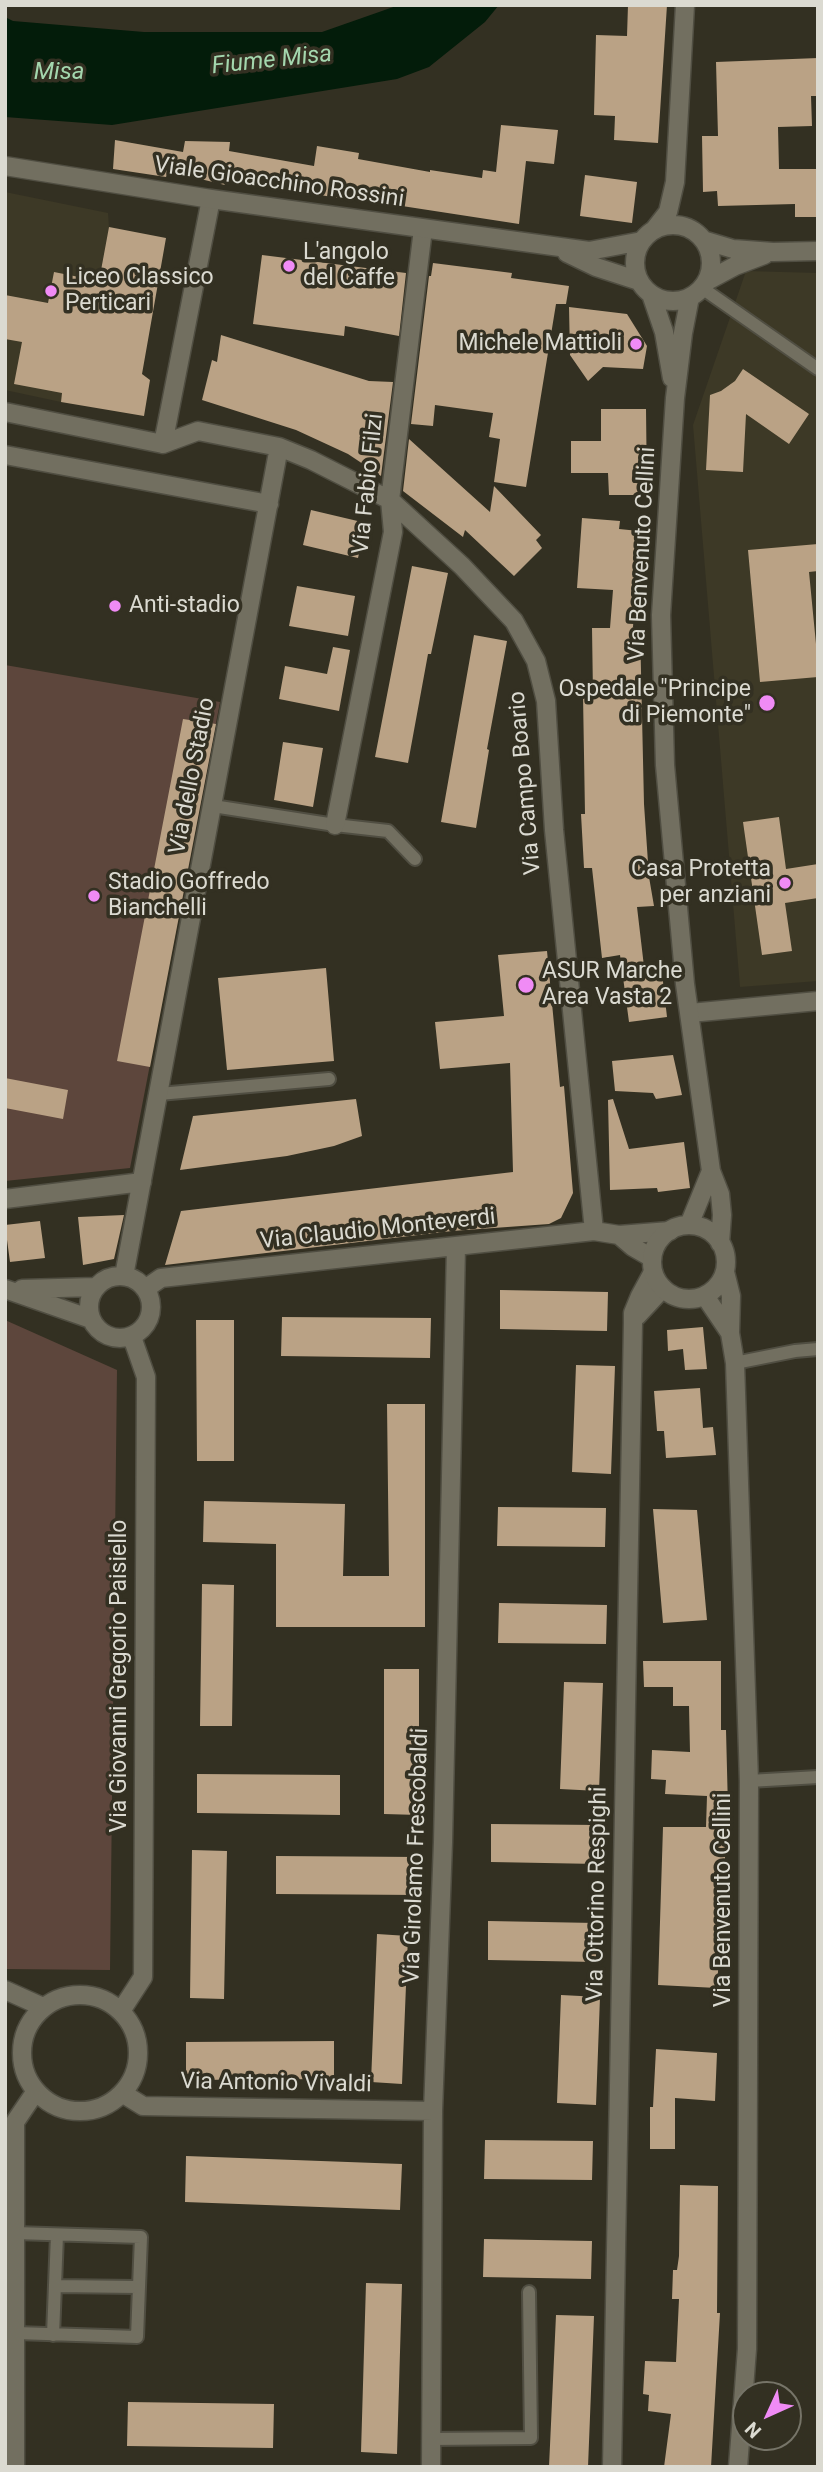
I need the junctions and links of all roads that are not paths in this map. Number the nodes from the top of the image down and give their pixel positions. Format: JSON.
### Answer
{"nodes":[{"id":1,"x":685,"y":5,"type":"edge"},
{"id":2,"x":5,"y":166,"type":"edge"},
{"id":3,"x":674,"y":182,"type":"junction"},
{"id":4,"x":211,"y":200,"type":"junction"},
{"id":5,"x":423,"y":229,"type":"junction"},
{"id":6,"x":648,"y":235,"type":"junction"},
{"id":7,"x":698,"y":235,"type":"junction"},
{"id":8,"x":547,"y":245,"type":"junction"},
{"id":9,"x":818,"y":250,"type":"edge"},
{"id":10,"x":774,"y":252,"type":"junction"},
{"id":11,"x":645,"y":287,"type":"junction"},
{"id":12,"x":700,"y":289,"type":"junction"},
{"id":13,"x":818,"y":369,"type":"edge"},
{"id":14,"x":676,"y":398,"type":"junction"},
{"id":15,"x":5,"y":412,"type":"edge"},
{"id":16,"x":163,"y":444,"type":"junction"},
{"id":17,"x":279,"y":447,"type":"junction"},
{"id":18,"x":5,"y":455,"type":"edge"},
{"id":19,"x":390,"y":500,"type":"junction"},
{"id":20,"x":269,"y":504,"type":"junction"},
{"id":21,"x":213,"y":806,"type":"junction"},
{"id":22,"x":335,"y":825,"type":"junction"},
{"id":23,"x":415,"y":859,"type":"dead end"},
{"id":24,"x":818,"y":1001,"type":"edge"},
{"id":25,"x":690,"y":1013,"type":"junction"},
{"id":26,"x":329,"y":1079,"type":"dead end"},
{"id":27,"x":159,"y":1094,"type":"junction"},
{"id":28,"x":711,"y":1171,"type":"junction"},
{"id":29,"x":142,"y":1182,"type":"junction"},
{"id":30,"x":5,"y":1199,"type":"edge"},
{"id":31,"x":688,"y":1225,"type":"junction"},
{"id":32,"x":594,"y":1231,"type":"junction"},
{"id":33,"x":670,"y":1231,"type":"junction"},
{"id":34,"x":619,"y":1235,"type":"junction"},
{"id":35,"x":720,"y":1243,"type":"junction"},
{"id":36,"x":456,"y":1247,"type":"junction"},
{"id":37,"x":653,"y":1265,"type":"junction"},
{"id":38,"x":725,"y":1272,"type":"junction"},
{"id":39,"x":124,"y":1276,"type":"junction"},
{"id":40,"x":95,"y":1287,"type":"junction"},
{"id":41,"x":663,"y":1288,"type":"junction"},
{"id":42,"x":7,"y":1289,"type":"edge"},
{"id":43,"x":145,"y":1289,"type":"junction"},
{"id":44,"x":705,"y":1296,"type":"junction"},
{"id":45,"x":91,"y":1318,"type":"junction"},
{"id":46,"x":633,"y":1322,"type":"junction"},
{"id":47,"x":730,"y":1333,"type":"junction"},
{"id":48,"x":132,"y":1336,"type":"junction"},
{"id":49,"x":818,"y":1349,"type":"edge"},
{"id":50,"x":735,"y":1363,"type":"junction"},
{"id":51,"x":818,"y":1777,"type":"edge"},
{"id":52,"x":749,"y":1781,"type":"junction"},
{"id":53,"x":5,"y":1990,"type":"edge"},
{"id":54,"x":43,"y":2007,"type":"junction"},
{"id":55,"x":121,"y":2011,"type":"junction"},
{"id":56,"x":36,"y":2091,"type":"junction"},
{"id":57,"x":122,"y":2093,"type":"junction"},
{"id":58,"x":433,"y":2111,"type":"junction"},
{"id":59,"x":15,"y":2233,"type":"junction"},
{"id":60,"x":57,"y":2235,"type":"junction"},
{"id":61,"x":55,"y":2286,"type":"junction"},
{"id":62,"x":138,"y":2287,"type":"junction"},
{"id":63,"x":529,"y":2292,"type":"dead end"},
{"id":64,"x":16,"y":2333,"type":"junction"},
{"id":65,"x":53,"y":2334,"type":"junction"},
{"id":66,"x":431,"y":2439,"type":"junction"},
{"id":67,"x":15,"y":2467,"type":"edge"},
{"id":68,"x":431,"y":2467,"type":"edge"},
{"id":69,"x":612,"y":2467,"type":"edge"},
{"id":70,"x":738,"y":2467,"type":"edge"}],
"edges":[{"from":1,"to":3,"type":"street"},
{"from":2,"to":4,"type":"street","name":"Viale Gioacchino Rossini"},
{"from":3,"to":6,"type":"street"},
{"from":3,"to":7,"type":"street"},
{"from":4,"to":5,"type":"street","name":"Viale Gioacchino Rossini"},
{"from":4,"to":16,"type":"street"},
{"from":5,"to":8,"type":"street","name":"Viale Gioacchino Rossini"},
{"from":5,"to":19,"type":"street","name":"Via Fabio Filzi"},
{"from":6,"to":7,"type":"street"},
{"from":6,"to":8,"type":"street","name":"Viale Gioacchino Rossini"},
{"from":6,"to":11,"type":"street"},
{"from":7,"to":10,"type":"street"},
{"from":7,"to":12,"type":"street"},
{"from":8,"to":11,"type":"street","name":"Viale Gioacchino Rossini"},
{"from":9,"to":10,"type":"street"},
{"from":10,"to":12,"type":"street"},
{"from":11,"to":12,"type":"street"},
{"from":11,"to":14,"type":"street","name":"Via Benvenuto Cellini"},
{"from":12,"to":13,"type":"lane"},
{"from":12,"to":14,"type":"street","name":"Via Benvenuto Cellini"},
{"from":14,"to":25,"type":"street","name":"Via Benvenuto Cellini"},
{"from":15,"to":16,"type":"street"},
{"from":16,"to":17,"type":"street","name":"Via Campo Boario"},
{"from":17,"to":19,"type":"street","name":"Via Campo Boario"},
{"from":17,"to":20,"type":"street","name":"Via dello Stadio"},
{"from":18,"to":20,"type":"street"},
{"from":19,"to":22,"type":"street","name":"Via Fabio Filzi"},
{"from":19,"to":32,"type":"street","name":"Via Campo Boario"},
{"from":20,"to":21,"type":"street","name":"Via dello Stadio"},
{"from":21,"to":22,"type":"lane"},
{"from":21,"to":27,"type":"street","name":"Via dello Stadio"},
{"from":22,"to":23,"type":"lane"},
{"from":24,"to":25,"type":"street"},
{"from":25,"to":28,"type":"street","name":"Via Benvenuto Cellini"},
{"from":26,"to":27,"type":"lane"},
{"from":27,"to":29,"type":"street","name":"Via dello Stadio"},
{"from":28,"to":31,"type":"street"},
{"from":28,"to":35,"type":"street","name":"Via Benvenuto Cellini"},
{"from":29,"to":30,"type":"street"},
{"from":29,"to":39,"type":"street","name":"Via dello Stadio"},
{"from":31,"to":33,"type":"street"},
{"from":31,"to":35,"type":"street"},
{"from":32,"to":34,"type":"street","name":"Via Claudio Monteverdi"},
{"from":32,"to":36,"type":"street","name":"Via Claudio Monteverdi"},
{"from":33,"to":34,"type":"street","name":"Via Claudio Monteverdi"},
{"from":33,"to":37,"type":"street"},
{"from":34,"to":37,"type":"street","name":"Via Claudio Monteverdi"},
{"from":35,"to":38,"type":"street"},
{"from":36,"to":43,"type":"street","name":"Via Claudio Monteverdi"},
{"from":36,"to":58,"type":"street","name":"Via Girolamo Frescobaldi"},
{"from":37,"to":41,"type":"street"},
{"from":37,"to":46,"type":"street","name":"Via Ottorino Respighi"},
{"from":38,"to":44,"type":"street"},
{"from":38,"to":47,"type":"street","name":"Via Benvenuto Cellini"},
{"from":39,"to":40,"type":"street"},
{"from":39,"to":43,"type":"street"},
{"from":40,"to":42,"type":"street"},
{"from":40,"to":45,"type":"street"},
{"from":41,"to":44,"type":"street"},
{"from":41,"to":46,"type":"street"},
{"from":42,"to":45,"type":"street"},
{"from":43,"to":48,"type":"street"},
{"from":44,"to":47,"type":"street","name":"Via Benvenuto Cellini"},
{"from":45,"to":48,"type":"street"},
{"from":46,"to":69,"type":"street","name":"Via Ottorino Respighi"},
{"from":47,"to":50,"type":"street","name":"Via Benvenuto Cellini"},
{"from":48,"to":55,"type":"street","name":"Via Giovanni Gregorio Paisiello"},
{"from":49,"to":50,"type":"lane"},
{"from":50,"to":52,"type":"street","name":"Via Benvenuto Cellini"},
{"from":51,"to":52,"type":"lane"},
{"from":52,"to":70,"type":"street","name":"Via Benvenuto Cellini"},
{"from":53,"to":54,"type":"street"},
{"from":54,"to":55,"type":"street"},
{"from":54,"to":56,"type":"street"},
{"from":55,"to":57,"type":"street"},
{"from":56,"to":57,"type":"street"},
{"from":56,"to":59,"type":"street"},
{"from":57,"to":58,"type":"street","name":"Via Antonio Vivaldi"},
{"from":58,"to":66,"type":"street","name":"Via Girolamo Frescobaldi"},
{"from":59,"to":60,"type":"lane"},
{"from":59,"to":64,"type":"street"},
{"from":60,"to":61,"type":"lane"},
{"from":60,"to":62,"type":"lane"},
{"from":61,"to":62,"type":"lane"},
{"from":61,"to":65,"type":"lane"},
{"from":62,"to":65,"type":"lane"},
{"from":63,"to":66,"type":"lane"},
{"from":64,"to":65,"type":"lane"},
{"from":64,"to":67,"type":"street"},
{"from":66,"to":68,"type":"street","name":"Via Girolamo Frescobaldi"}]}
